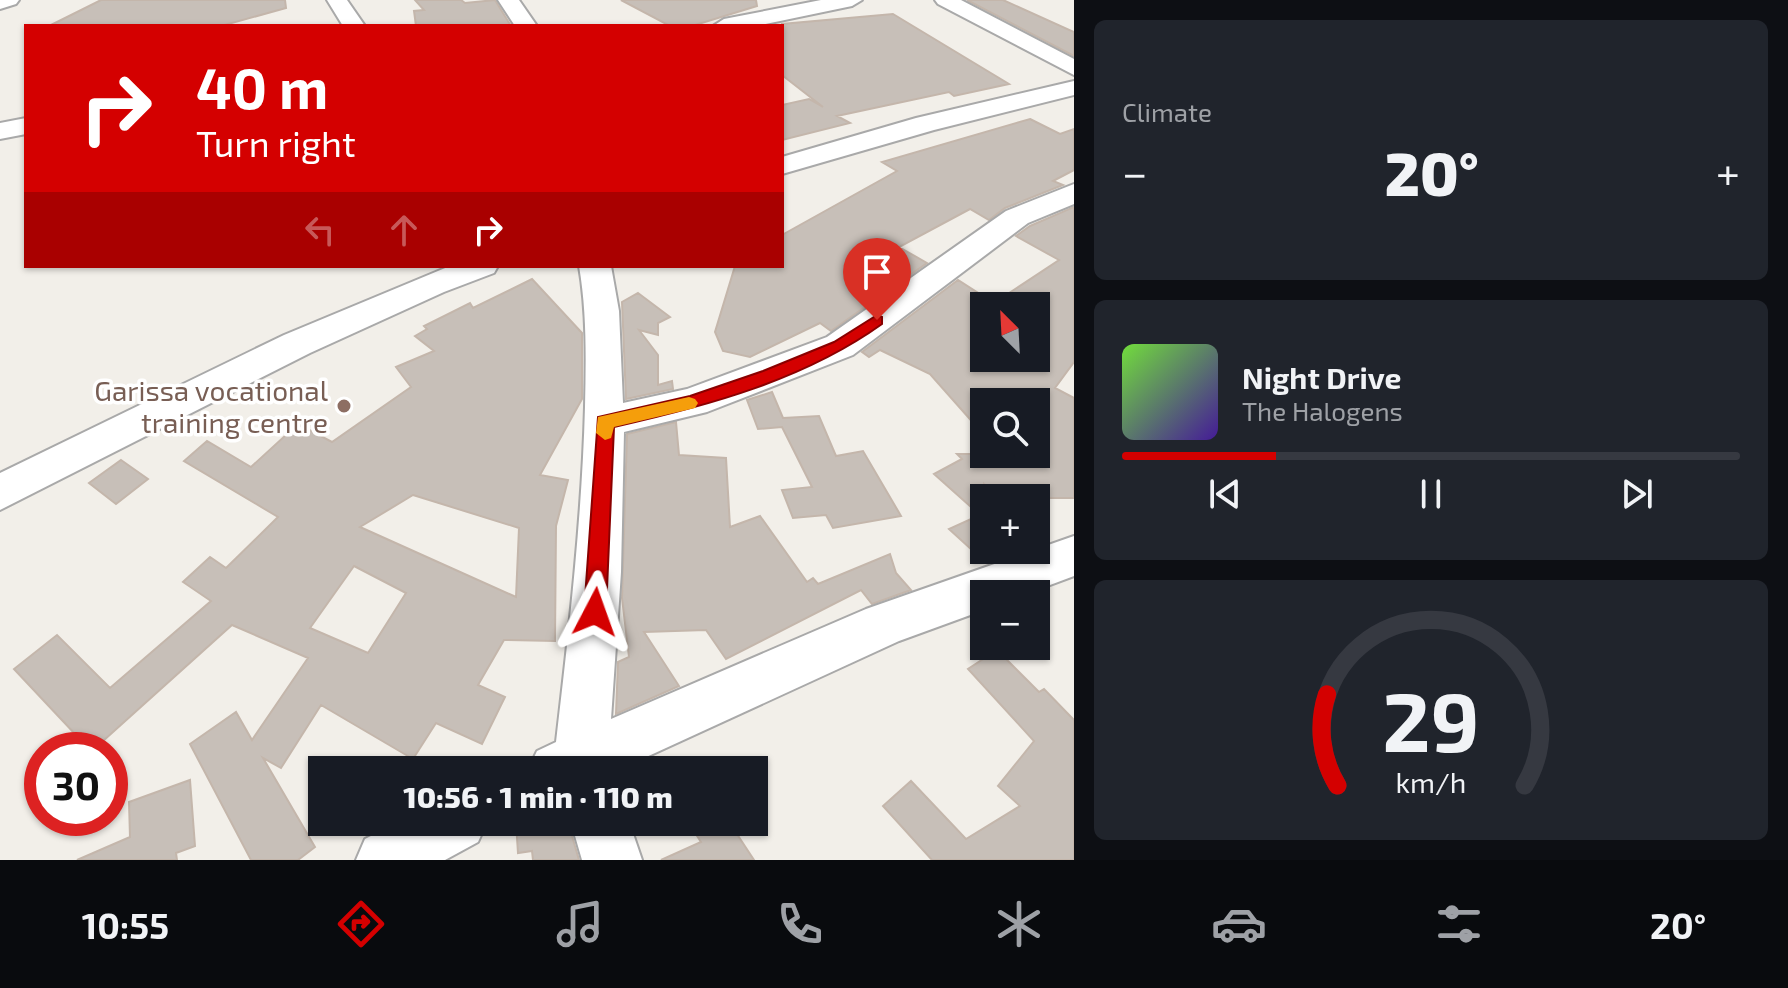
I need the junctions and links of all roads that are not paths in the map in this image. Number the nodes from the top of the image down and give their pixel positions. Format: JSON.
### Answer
{"nodes":[{"id":1,"x":9,"y":0,"type":"edge"},
{"id":2,"x":337,"y":0,"type":"edge"},
{"id":3,"x":508,"y":0,"type":"edge"},
{"id":4,"x":852,"y":0,"type":"edge"},
{"id":5,"x":945,"y":0,"type":"edge"},
{"id":6,"x":0,"y":3,"type":"edge"},
{"id":7,"x":730,"y":19,"type":"edge"},
{"id":8,"x":353,"y":24,"type":"edge"},
{"id":9,"x":525,"y":24,"type":"edge"},
{"id":10,"x":1074,"y":68,"type":"edge"},
{"id":11,"x":1074,"y":88,"type":"edge"},
{"id":12,"x":24,"y":126,"type":"edge"},
{"id":13,"x":0,"y":131,"type":"edge"},
{"id":14,"x":784,"y":165,"type":"edge"},
{"id":15,"x":1074,"y":193,"type":"edge"},
{"id":16,"x":476,"y":268,"type":"edge"},
{"id":17,"x":595,"y":268,"type":"edge"},
{"id":18,"x":605,"y":422,"type":"junction"},
{"id":19,"x":0,"y":493,"type":"edge"},
{"id":20,"x":1074,"y":556,"type":"edge"},
{"id":21,"x":575,"y":756,"type":"edge"},
{"id":22,"x":596,"y":756,"type":"edge"},
{"id":23,"x":431,"y":836,"type":"edge"},
{"id":24,"x":604,"y":836,"type":"edge"},
{"id":25,"x":386,"y":860,"type":"edge"},
{"id":26,"x":612,"y":860,"type":"edge"}],
"edges":[{"from":1,"to":6,"type":"street"},
{"from":2,"to":8,"type":"street"},
{"from":3,"to":9,"type":"street"},
{"from":4,"to":7,"type":"street"},
{"from":5,"to":10,"type":"street"},
{"from":11,"to":14,"type":"street"},
{"from":12,"to":13,"type":"street"},
{"from":15,"to":18,"type":"street"},
{"from":16,"to":19,"type":"street"},
{"from":17,"to":18,"type":"street"},
{"from":18,"to":21,"type":"street"},
{"from":20,"to":22,"type":"street"},
{"from":23,"to":25,"type":"street"},
{"from":24,"to":26,"type":"street"}]}
